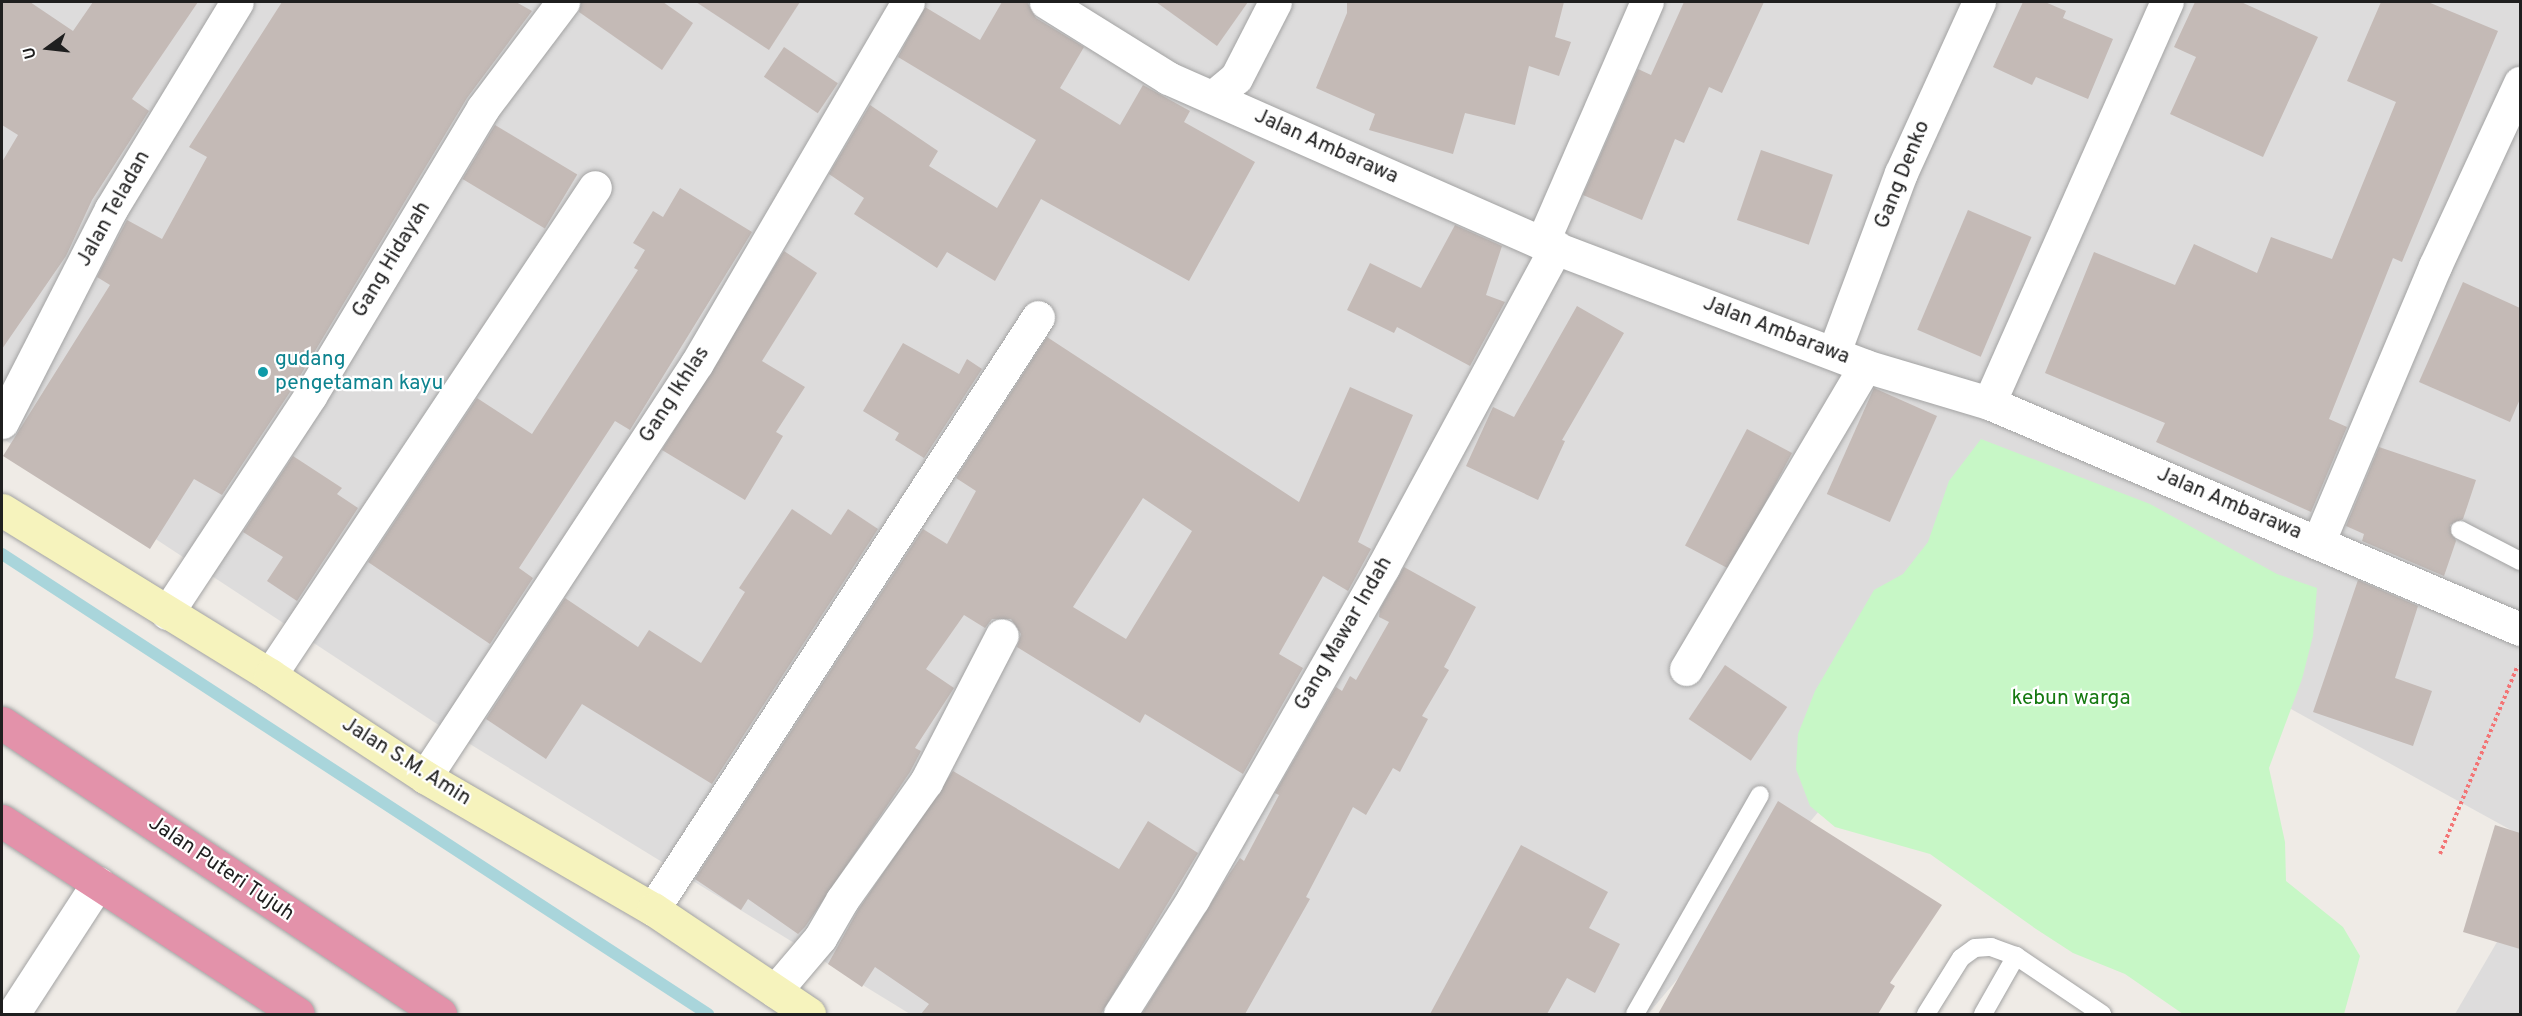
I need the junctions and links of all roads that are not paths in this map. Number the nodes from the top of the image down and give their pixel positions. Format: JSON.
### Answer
{"nodes":[{"id":1,"x":237,"y":2,"type":"edge"},
{"id":2,"x":563,"y":2,"type":"edge"},
{"id":3,"x":908,"y":2,"type":"edge"},
{"id":4,"x":1046,"y":2,"type":"edge"},
{"id":5,"x":1275,"y":2,"type":"edge"},
{"id":6,"x":1647,"y":2,"type":"edge"},
{"id":7,"x":1979,"y":2,"type":"edge"},
{"id":8,"x":2167,"y":2,"type":"edge"},
{"id":9,"x":2520,"y":83,"type":"edge"},
{"id":10,"x":1213,"y":97,"type":"junction"},
{"id":11,"x":595,"y":187,"type":"dead end"},
{"id":12,"x":1549,"y":245,"type":"junction"},
{"id":13,"x":1038,"y":317,"type":"dead end"},
{"id":14,"x":1834,"y":352,"type":"junction"},
{"id":15,"x":1865,"y":366,"type":"junction"},
{"id":16,"x":1989,"y":403,"type":"junction"},
{"id":17,"x":2,"y":423,"type":"edge"},
{"id":18,"x":2,"y":510,"type":"edge"},
{"id":19,"x":2460,"y":530,"type":"dead end"},
{"id":20,"x":2318,"y":543,"type":"junction"},
{"id":21,"x":2520,"y":561,"type":"edge"},
{"id":22,"x":167,"y":613,"type":"junction"},
{"id":23,"x":2520,"y":629,"type":"edge"},
{"id":24,"x":1002,"y":635,"type":"dead end"},
{"id":25,"x":1686,"y":669,"type":"dead end"},
{"id":26,"x":270,"y":675,"type":"junction"},
{"id":27,"x":2,"y":723,"type":"edge"},
{"id":28,"x":425,"y":777,"type":"junction"},
{"id":29,"x":1760,"y":795,"type":"dead end"},
{"id":30,"x":2,"y":821,"type":"edge"},
{"id":31,"x":98,"y":883,"type":"junction"},
{"id":32,"x":653,"y":909,"type":"junction"},
{"id":33,"x":2016,"y":956,"type":"junction"},
{"id":34,"x":775,"y":991,"type":"junction"},
{"id":35,"x":13,"y":1014,"type":"edge"},
{"id":36,"x":298,"y":1014,"type":"edge"},
{"id":37,"x":440,"y":1014,"type":"edge"},
{"id":38,"x":809,"y":1014,"type":"edge"},
{"id":39,"x":1120,"y":1014,"type":"edge"},
{"id":40,"x":1635,"y":1014,"type":"edge"},
{"id":41,"x":1926,"y":1014,"type":"edge"},
{"id":42,"x":1983,"y":1014,"type":"edge"},
{"id":43,"x":2102,"y":1014,"type":"edge"}],
"edges":[{"from":1,"to":17,"type":"street","name":"Jalan Teladan"},
{"from":2,"to":22,"type":"street","name":"Gang Hidayah"},
{"from":3,"to":28,"type":"street","name":"Gang Ikhlas"},
{"from":4,"to":10,"type":"street","name":"Jalan Ambarawa"},
{"from":5,"to":10,"type":"street"},
{"from":6,"to":12,"type":"street","name":"Gang Mawar Indah"},
{"from":7,"to":14,"type":"street","name":"Gang Denko"},
{"from":8,"to":16,"type":"street"},
{"from":9,"to":20,"type":"street"},
{"from":10,"to":12,"type":"street","name":"Jalan Ambarawa"},
{"from":11,"to":26,"type":"street"},
{"from":12,"to":14,"type":"street","name":"Jalan Ambarawa"},
{"from":12,"to":39,"type":"street","name":"Gang Mawar Indah"},
{"from":13,"to":32,"type":"street"},
{"from":14,"to":15,"type":"street","name":"Jalan Ambarawa"},
{"from":15,"to":16,"type":"street","name":"Jalan Ambarawa"},
{"from":15,"to":25,"type":"street"},
{"from":16,"to":20,"type":"street","name":"Jalan Ambarawa"},
{"from":18,"to":22,"type":"street","name":"Jalan S.M. Amin"},
{"from":19,"to":21,"type":"lane"},
{"from":20,"to":23,"type":"street","name":"Jalan Ambarawa"},
{"from":22,"to":26,"type":"street","name":"Jalan S.M. Amin"},
{"from":24,"to":34,"type":"street"},
{"from":26,"to":28,"type":"street","name":"Jalan S.M. Amin"},
{"from":27,"to":37,"type":"highway","name":"Jalan Puteri Tujuh"},
{"from":28,"to":32,"type":"street","name":"Jalan S.M. Amin"},
{"from":29,"to":40,"type":"lane"},
{"from":30,"to":31,"type":"highway"},
{"from":31,"to":35,"type":"street"},
{"from":31,"to":36,"type":"highway"},
{"from":32,"to":34,"type":"street","name":"Jalan S.M. Amin"},
{"from":33,"to":41,"type":"lane"},
{"from":33,"to":42,"type":"lane"},
{"from":33,"to":43,"type":"lane"},
{"from":34,"to":38,"type":"street","name":"Jalan S.M. Amin"}]}
